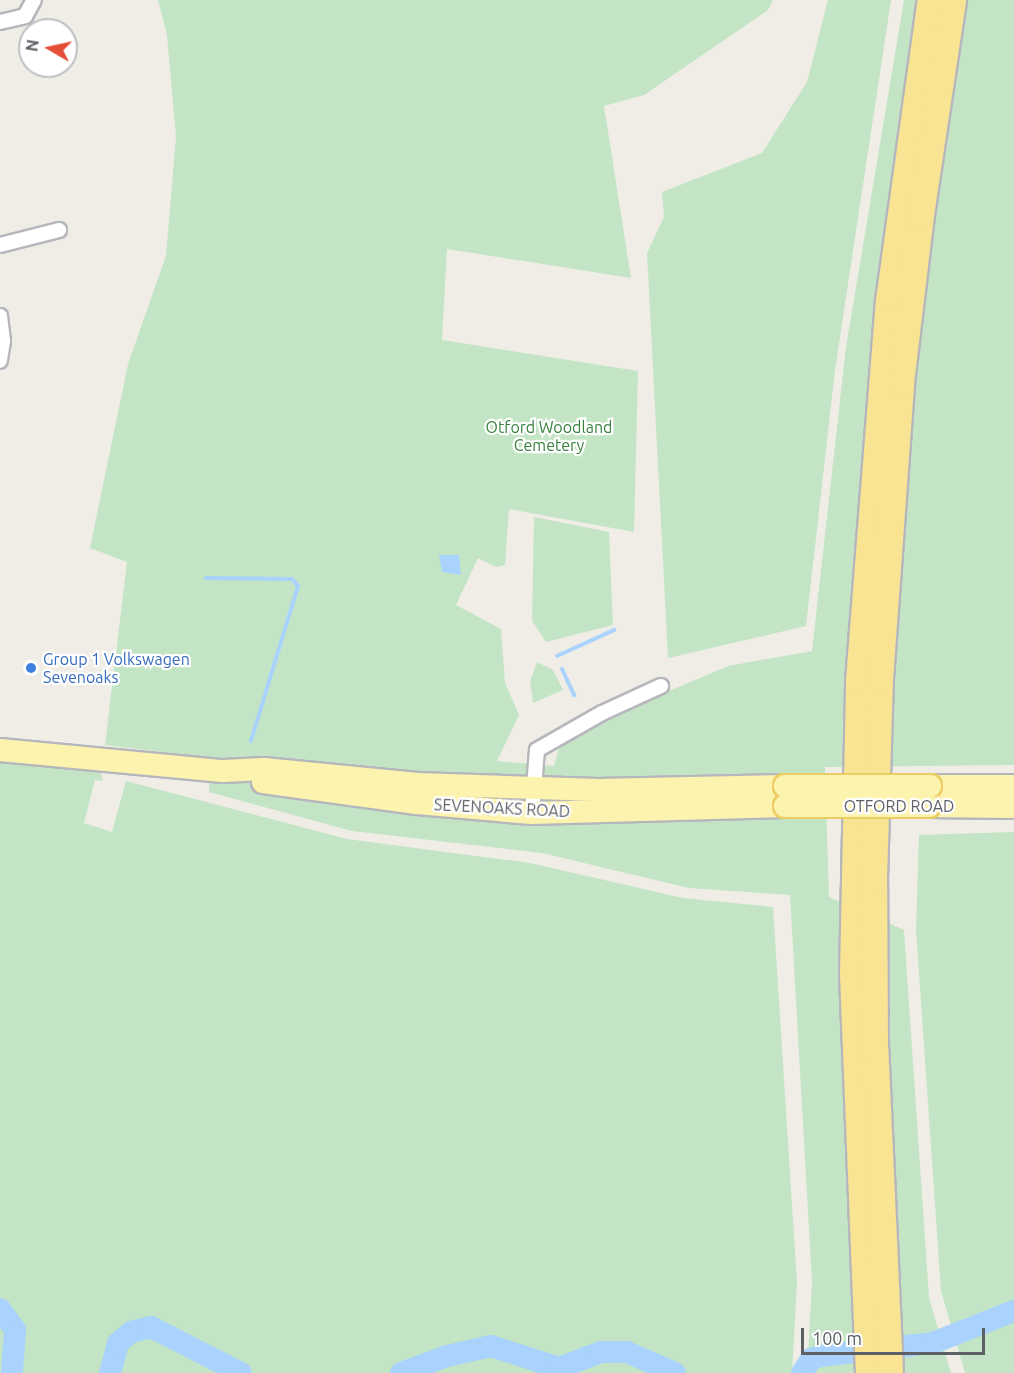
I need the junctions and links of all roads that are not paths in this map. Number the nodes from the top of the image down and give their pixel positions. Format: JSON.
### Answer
{"nodes":[{"id":1,"x":931,"y":0,"type":"edge"},
{"id":2,"x":953,"y":0,"type":"edge"},
{"id":3,"x":33,"y":5,"type":"edge"},
{"id":4,"x":0,"y":22,"type":"edge"},
{"id":5,"x":59,"y":230,"type":"dead end"},
{"id":6,"x":0,"y":245,"type":"edge"},
{"id":7,"x":0,"y":316,"type":"edge"},
{"id":8,"x":0,"y":361,"type":"edge"},
{"id":9,"x":661,"y":686,"type":"dead end"},
{"id":10,"x":0,"y":750,"type":"edge"},
{"id":11,"x":223,"y":771,"type":"junction"},
{"id":12,"x":1014,"y":786,"type":"edge"},
{"id":13,"x":535,"y":788,"type":"junction"},
{"id":14,"x":785,"y":796,"type":"junction"},
{"id":15,"x":929,"y":796,"type":"junction"},
{"id":16,"x":1014,"y":807,"type":"edge"},
{"id":17,"x":532,"y":813,"type":"junction"},
{"id":18,"x":874,"y":1284,"type":"junction"},
{"id":19,"x":869,"y":1373,"type":"edge"},
{"id":20,"x":890,"y":1373,"type":"edge"}],
"edges":[{"from":1,"to":18,"type":"highway"},
{"from":2,"to":18,"type":"highway"},
{"from":3,"to":4,"type":"street"},
{"from":5,"to":6,"type":"street"},
{"from":7,"to":8,"type":"street"},
{"from":9,"to":13,"type":"street"},
{"from":10,"to":11,"type":"main road","name":"SEVENOAKS ROAD"},
{"from":11,"to":13,"type":"main road","name":"SEVENOAKS ROAD"},
{"from":11,"to":17,"type":"main road","name":"SEVENOAKS ROAD"},
{"from":12,"to":15,"type":"main road","name":"OTFORD ROAD"},
{"from":13,"to":14,"type":"main road","name":"SEVENOAKS ROAD"},
{"from":13,"to":17,"type":"street"},
{"from":14,"to":15,"type":"main road","name":"OTFORD ROAD","bridge":true},
{"from":14,"to":17,"type":"main road","name":"SEVENOAKS ROAD"},
{"from":15,"to":16,"type":"main road","name":"OTFORD ROAD"},
{"from":18,"to":19,"type":"highway"},
{"from":18,"to":20,"type":"highway"}]}
